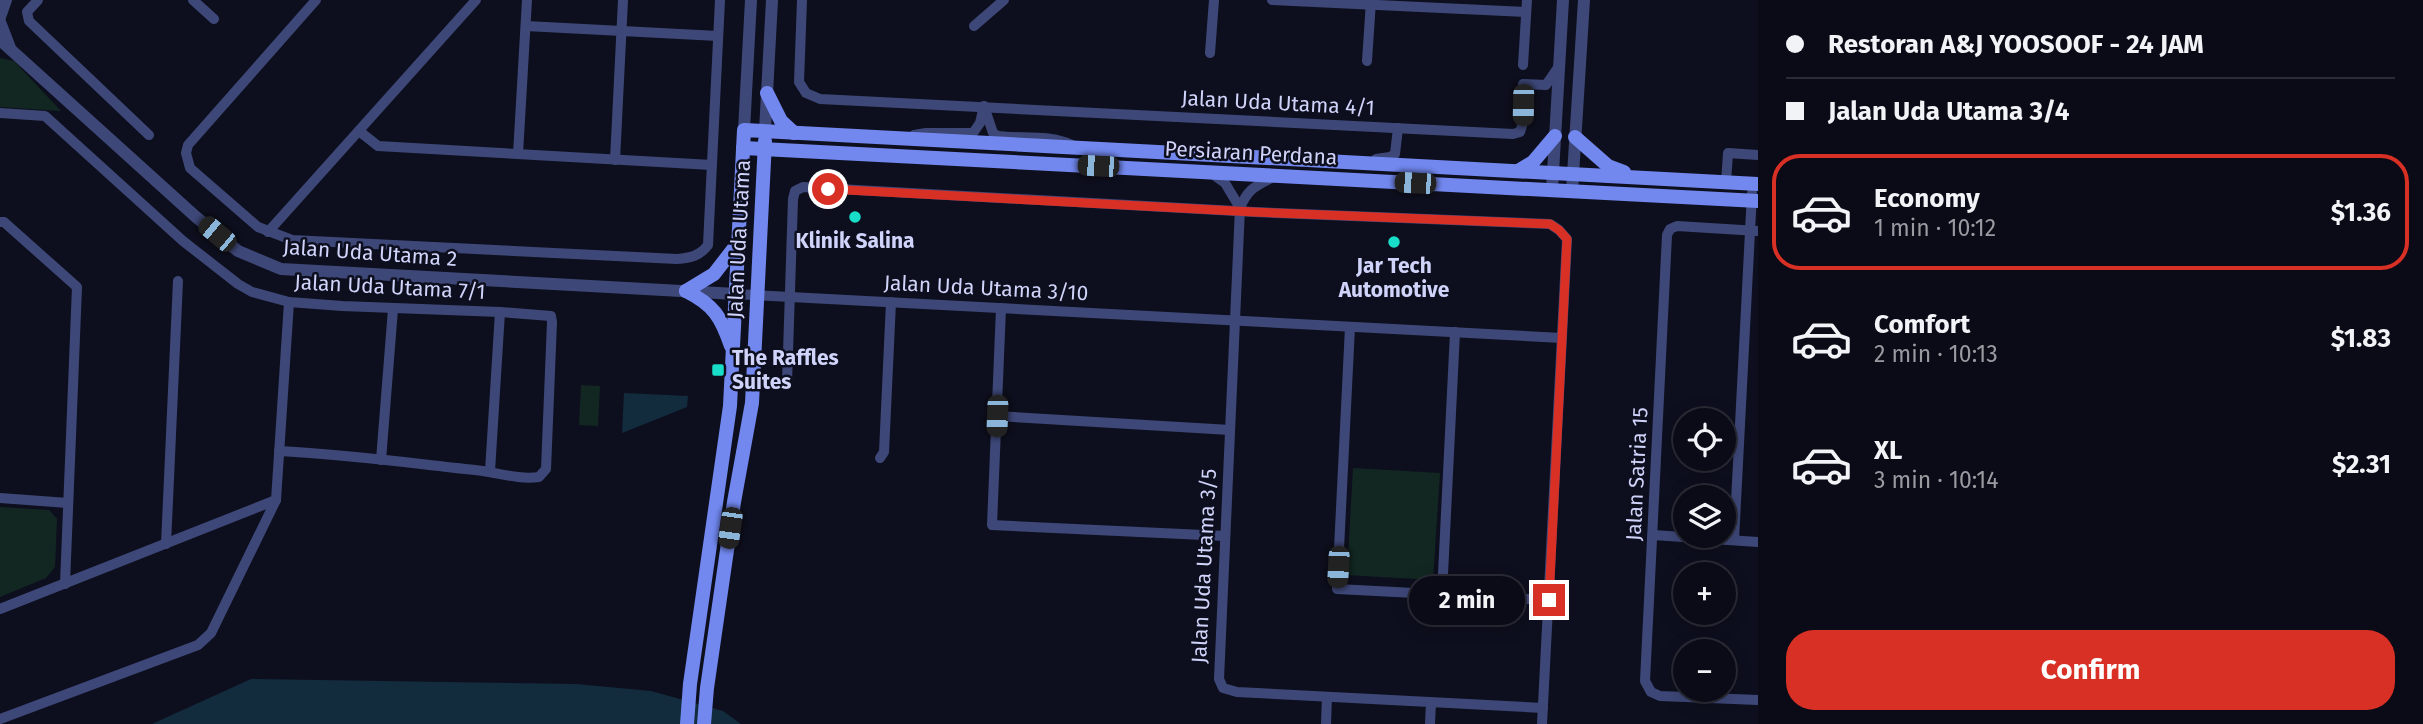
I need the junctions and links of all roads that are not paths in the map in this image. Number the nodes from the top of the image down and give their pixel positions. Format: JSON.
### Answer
{"nodes":[{"id":1,"x":6,"y":0,"type":"edge"},
{"id":2,"x":38,"y":0,"type":"edge"},
{"id":3,"x":193,"y":0,"type":"edge"},
{"id":4,"x":316,"y":0,"type":"edge"},
{"id":5,"x":476,"y":0,"type":"edge"},
{"id":6,"x":527,"y":0,"type":"edge"},
{"id":7,"x":623,"y":0,"type":"edge"},
{"id":8,"x":720,"y":0,"type":"edge"},
{"id":9,"x":751,"y":0,"type":"edge"},
{"id":10,"x":772,"y":0,"type":"edge"},
{"id":11,"x":802,"y":0,"type":"edge"},
{"id":12,"x":1004,"y":0,"type":"edge"},
{"id":13,"x":1214,"y":0,"type":"edge"},
{"id":14,"x":1272,"y":0,"type":"edge"},
{"id":15,"x":1527,"y":0,"type":"edge"},
{"id":16,"x":1563,"y":0,"type":"edge"},
{"id":17,"x":1584,"y":0,"type":"edge"},
{"id":18,"x":1370,"y":2,"type":"edge"},
{"id":19,"x":1526,"y":12,"type":"junction"},
{"id":20,"x":0,"y":19,"type":"edge"},
{"id":21,"x":214,"y":19,"type":"dead end"},
{"id":22,"x":526,"y":26,"type":"junction"},
{"id":23,"x":974,"y":26,"type":"dead end"},
{"id":24,"x":622,"y":31,"type":"junction"},
{"id":25,"x":718,"y":36,"type":"junction"},
{"id":26,"x":0,"y":40,"type":"edge"},
{"id":27,"x":6,"y":49,"type":"edge"},
{"id":28,"x":1210,"y":53,"type":"dead end"},
{"id":29,"x":1367,"y":61,"type":"dead end"},
{"id":30,"x":1523,"y":65,"type":"dead end"},
{"id":31,"x":1559,"y":66,"type":"junction"},
{"id":32,"x":767,"y":93,"type":"junction"},
{"id":33,"x":984,"y":106,"type":"junction"},
{"id":34,"x":0,"y":113,"type":"edge"},
{"id":35,"x":1398,"y":128,"type":"junction"},
{"id":36,"x":744,"y":130,"type":"junction"},
{"id":37,"x":359,"y":131,"type":"junction"},
{"id":38,"x":765,"y":131,"type":"junction"},
{"id":39,"x":794,"y":133,"type":"junction"},
{"id":40,"x":149,"y":135,"type":"dead end"},
{"id":41,"x":1555,"y":136,"type":"junction"},
{"id":42,"x":1575,"y":137,"type":"junction"},
{"id":43,"x":898,"y":138,"type":"junction"},
{"id":44,"x":743,"y":148,"type":"junction"},
{"id":45,"x":1077,"y":148,"type":"junction"},
{"id":46,"x":764,"y":149,"type":"junction"},
{"id":47,"x":792,"y":151,"type":"junction"},
{"id":48,"x":518,"y":154,"type":"junction"},
{"id":49,"x":1758,"y":155,"type":"edge"},
{"id":50,"x":615,"y":160,"type":"junction"},
{"id":51,"x":1349,"y":162,"type":"junction"},
{"id":52,"x":712,"y":165,"type":"junction"},
{"id":53,"x":1517,"y":171,"type":"junction"},
{"id":54,"x":1209,"y":172,"type":"junction"},
{"id":55,"x":1553,"y":173,"type":"junction"},
{"id":56,"x":1573,"y":174,"type":"junction"},
{"id":57,"x":1278,"y":175,"type":"junction"},
{"id":58,"x":1639,"y":178,"type":"junction"},
{"id":59,"x":1726,"y":182,"type":"junction"},
{"id":60,"x":1755,"y":184,"type":"edge"},
{"id":61,"x":763,"y":185,"type":"junction"},
{"id":62,"x":1552,"y":190,"type":"junction"},
{"id":63,"x":1572,"y":191,"type":"junction"},
{"id":64,"x":1755,"y":201,"type":"edge"},
{"id":65,"x":1240,"y":210,"type":"junction"},
{"id":66,"x":0,"y":222,"type":"edge"},
{"id":67,"x":1754,"y":231,"type":"edge"},
{"id":68,"x":268,"y":232,"type":"junction"},
{"id":69,"x":738,"y":243,"type":"junction"},
{"id":70,"x":178,"y":281,"type":"dead end"},
{"id":71,"x":685,"y":291,"type":"junction"},
{"id":72,"x":736,"y":294,"type":"junction"},
{"id":73,"x":757,"y":295,"type":"junction"},
{"id":74,"x":789,"y":297,"type":"junction"},
{"id":75,"x":289,"y":302,"type":"junction"},
{"id":76,"x":891,"y":302,"type":"junction"},
{"id":77,"x":1001,"y":308,"type":"junction"},
{"id":78,"x":393,"y":309,"type":"junction"},
{"id":79,"x":500,"y":312,"type":"junction"},
{"id":80,"x":1235,"y":321,"type":"junction"},
{"id":81,"x":1350,"y":327,"type":"junction"},
{"id":82,"x":1455,"y":332,"type":"junction"},
{"id":83,"x":1562,"y":338,"type":"junction"},
{"id":84,"x":733,"y":354,"type":"junction"},
{"id":85,"x":787,"y":383,"type":"dead end"},
{"id":86,"x":997,"y":416,"type":"junction"},
{"id":87,"x":1230,"y":430,"type":"junction"},
{"id":88,"x":279,"y":451,"type":"junction"},
{"id":89,"x":880,"y":458,"type":"dead end"},
{"id":90,"x":381,"y":460,"type":"junction"},
{"id":91,"x":490,"y":471,"type":"junction"},
{"id":92,"x":0,"y":498,"type":"edge"},
{"id":93,"x":276,"y":500,"type":"junction"},
{"id":94,"x":68,"y":503,"type":"junction"},
{"id":95,"x":1736,"y":509,"type":"edge"},
{"id":96,"x":1653,"y":535,"type":"junction"},
{"id":97,"x":1225,"y":536,"type":"junction"},
{"id":98,"x":1673,"y":536,"type":"edge"},
{"id":99,"x":1736,"y":540,"type":"edge"},
{"id":100,"x":1758,"y":542,"type":"edge"},
{"id":101,"x":166,"y":544,"type":"junction"},
{"id":102,"x":65,"y":584,"type":"junction"},
{"id":103,"x":1442,"y":594,"type":"junction"},
{"id":104,"x":1549,"y":600,"type":"junction"},
{"id":105,"x":0,"y":609,"type":"edge"},
{"id":106,"x":1327,"y":697,"type":"junction"},
{"id":107,"x":1758,"y":700,"type":"edge"},
{"id":108,"x":1431,"y":702,"type":"junction"},
{"id":109,"x":1543,"y":708,"type":"junction"},
{"id":110,"x":0,"y":719,"type":"edge"},
{"id":111,"x":687,"y":724,"type":"edge"},
{"id":112,"x":704,"y":724,"type":"edge"},
{"id":113,"x":1326,"y":724,"type":"edge"},
{"id":114,"x":1430,"y":724,"type":"edge"},
{"id":115,"x":1542,"y":724,"type":"edge"}],
"edges":[{"from":1,"to":20,"type":"street"},
{"from":2,"to":40,"type":"street"},
{"from":3,"to":21,"type":"street"},
{"from":4,"to":68,"type":"street"},
{"from":5,"to":37,"type":"street"},
{"from":6,"to":22,"type":"street"},
{"from":7,"to":24,"type":"street"},
{"from":8,"to":25,"type":"street"},
{"from":9,"to":36,"type":"street","name":"Jalan Uda Utama"},
{"from":10,"to":32,"type":"street","name":"Jalan Uda Utama"},
{"from":11,"to":33,"type":"street","name":"Jalan Uda Utama 4/1"},
{"from":12,"to":23,"type":"street"},
{"from":13,"to":28,"type":"street"},
{"from":14,"to":18,"type":"street"},
{"from":15,"to":19,"type":"street"},
{"from":16,"to":31,"type":"street"},
{"from":17,"to":42,"type":"street"},
{"from":18,"to":19,"type":"street"},
{"from":18,"to":29,"type":"street"},
{"from":19,"to":30,"type":"street"},
{"from":20,"to":27,"type":"street"},
{"from":22,"to":24,"type":"street"},
{"from":22,"to":48,"type":"street"},
{"from":24,"to":25,"type":"street"},
{"from":24,"to":50,"type":"street"},
{"from":25,"to":52,"type":"street"},
{"from":26,"to":27,"type":"street","name":"Jalan Uda Utama 2"},
{"from":27,"to":71,"type":"street","name":"Jalan Uda Utama 2"},
{"from":31,"to":35,"type":"street","name":"Jalan Uda Utama 4/1"},
{"from":31,"to":41,"type":"street"},
{"from":32,"to":38,"type":"street","name":"Jalan Uda Utama"},
{"from":32,"to":39,"type":"main road"},
{"from":33,"to":35,"type":"street","name":"Jalan Uda Utama 4/1"},
{"from":33,"to":43,"type":"street"},
{"from":33,"to":45,"type":"street"},
{"from":34,"to":75,"type":"street","name":"Jalan Uda Utama 7/1"},
{"from":35,"to":51,"type":"street"},
{"from":36,"to":38,"type":"main road","name":"Persiaran Perdana"},
{"from":36,"to":44,"type":"main road","name":"Jalan Uda Utama"},
{"from":37,"to":48,"type":"street"},
{"from":37,"to":68,"type":"street"},
{"from":38,"to":39,"type":"main road","name":"Persiaran Perdana"},
{"from":38,"to":46,"type":"main road","name":"Jalan Uda Utama"},
{"from":39,"to":43,"type":"main road","name":"Persiaran Perdana"},
{"from":41,"to":53,"type":"main road"},
{"from":41,"to":55,"type":"street"},
{"from":42,"to":56,"type":"street"},
{"from":42,"to":58,"type":"main road"},
{"from":43,"to":45,"type":"main road","name":"Persiaran Perdana"},
{"from":44,"to":46,"type":"main road","name":"Persiaran Perdana"},
{"from":44,"to":69,"type":"main road","name":"Jalan Uda Utama"},
{"from":45,"to":51,"type":"main road","name":"Persiaran Perdana"},
{"from":46,"to":47,"type":"main road","name":"Persiaran Perdana"},
{"from":46,"to":61,"type":"main road","name":"Jalan Uda Utama"},
{"from":47,"to":54,"type":"main road","name":"Persiaran Perdana"},
{"from":47,"to":61,"type":"main road"},
{"from":48,"to":50,"type":"street"},
{"from":49,"to":59,"type":"street"},
{"from":50,"to":52,"type":"street"},
{"from":51,"to":53,"type":"main road","name":"Persiaran Perdana"},
{"from":52,"to":68,"type":"street"},
{"from":53,"to":55,"type":"main road","name":"Persiaran Perdana"},
{"from":54,"to":57,"type":"main road","name":"Persiaran Perdana"},
{"from":54,"to":65,"type":"street"},
{"from":55,"to":56,"type":"main road","name":"Persiaran Perdana"},
{"from":55,"to":62,"type":"street"},
{"from":56,"to":58,"type":"main road","name":"Persiaran Perdana"},
{"from":56,"to":63,"type":"street"},
{"from":57,"to":62,"type":"main road","name":"Persiaran Perdana"},
{"from":57,"to":65,"type":"street"},
{"from":58,"to":59,"type":"main road","name":"Persiaran Perdana"},
{"from":59,"to":60,"type":"main road","name":"Persiaran Perdana"},
{"from":60,"to":64,"type":"street"},
{"from":61,"to":73,"type":"main road","name":"Jalan Uda Utama"},
{"from":62,"to":63,"type":"main road","name":"Persiaran Perdana"},
{"from":63,"to":64,"type":"main road","name":"Persiaran Perdana"},
{"from":64,"to":67,"type":"street"},
{"from":65,"to":74,"type":"street"},
{"from":65,"to":80,"type":"street","name":"Jalan Uda Utama 3/5"},
{"from":65,"to":83,"type":"street"},
{"from":66,"to":94,"type":"street"},
{"from":67,"to":95,"type":"street"},
{"from":67,"to":96,"type":"street","name":"Jalan Satria 15"},
{"from":69,"to":71,"type":"main road"},
{"from":69,"to":72,"type":"main road","name":"Jalan Uda Utama"},
{"from":70,"to":101,"type":"street"},
{"from":71,"to":72,"type":"street","name":"Jalan Uda Utama 2"},
{"from":71,"to":84,"type":"main road"},
{"from":72,"to":73,"type":"street","name":"Jalan Uda Utama 3/10"},
{"from":72,"to":84,"type":"main road","name":"Jalan Uda Utama"},
{"from":73,"to":74,"type":"street","name":"Jalan Uda Utama 3/10"},
{"from":73,"to":112,"type":"main road","name":"Jalan Uda Utama"},
{"from":74,"to":76,"type":"street","name":"Jalan Uda Utama 3/10"},
{"from":74,"to":85,"type":"street"},
{"from":75,"to":78,"type":"street","name":"Jalan Uda Utama 7/1"},
{"from":75,"to":88,"type":"street"},
{"from":76,"to":77,"type":"street","name":"Jalan Uda Utama 3/10"},
{"from":76,"to":89,"type":"street"},
{"from":77,"to":80,"type":"street","name":"Jalan Uda Utama 3/10"},
{"from":77,"to":86,"type":"street"},
{"from":78,"to":79,"type":"street","name":"Jalan Uda Utama 7/1"},
{"from":78,"to":90,"type":"street"},
{"from":79,"to":91,"type":"street"},
{"from":79,"to":91,"type":"street","name":"Jalan Uda Utama 7/1"},
{"from":80,"to":81,"type":"street","name":"Jalan Uda Utama 3/10"},
{"from":80,"to":87,"type":"street","name":"Jalan Uda Utama 3/5"},
{"from":81,"to":82,"type":"street","name":"Jalan Uda Utama 3/10"},
{"from":81,"to":103,"type":"street"},
{"from":82,"to":83,"type":"street","name":"Jalan Uda Utama 3/10"},
{"from":82,"to":103,"type":"street"},
{"from":83,"to":104,"type":"street"},
{"from":84,"to":111,"type":"main road","name":"Jalan Uda Utama"},
{"from":86,"to":87,"type":"street"},
{"from":86,"to":97,"type":"street"},
{"from":87,"to":97,"type":"street","name":"Jalan Uda Utama 3/5"},
{"from":88,"to":90,"type":"street"},
{"from":88,"to":93,"type":"street"},
{"from":90,"to":91,"type":"street"},
{"from":92,"to":94,"type":"street"},
{"from":93,"to":101,"type":"street"},
{"from":93,"to":110,"type":"street"},
{"from":94,"to":102,"type":"street"},
{"from":96,"to":98,"type":"street"},
{"from":96,"to":107,"type":"street","name":"Jalan Satria 15"},
{"from":97,"to":106,"type":"street","name":"Jalan Uda Utama 3/5"},
{"from":99,"to":100,"type":"street"},
{"from":101,"to":102,"type":"street"},
{"from":102,"to":105,"type":"street"},
{"from":103,"to":104,"type":"street"},
{"from":104,"to":109,"type":"street"},
{"from":106,"to":108,"type":"street","name":"Jalan Uda Utama 3/5"},
{"from":106,"to":113,"type":"street"},
{"from":108,"to":109,"type":"street","name":"Jalan Uda Utama 3/5"},
{"from":108,"to":114,"type":"street"},
{"from":109,"to":115,"type":"street"}]}
